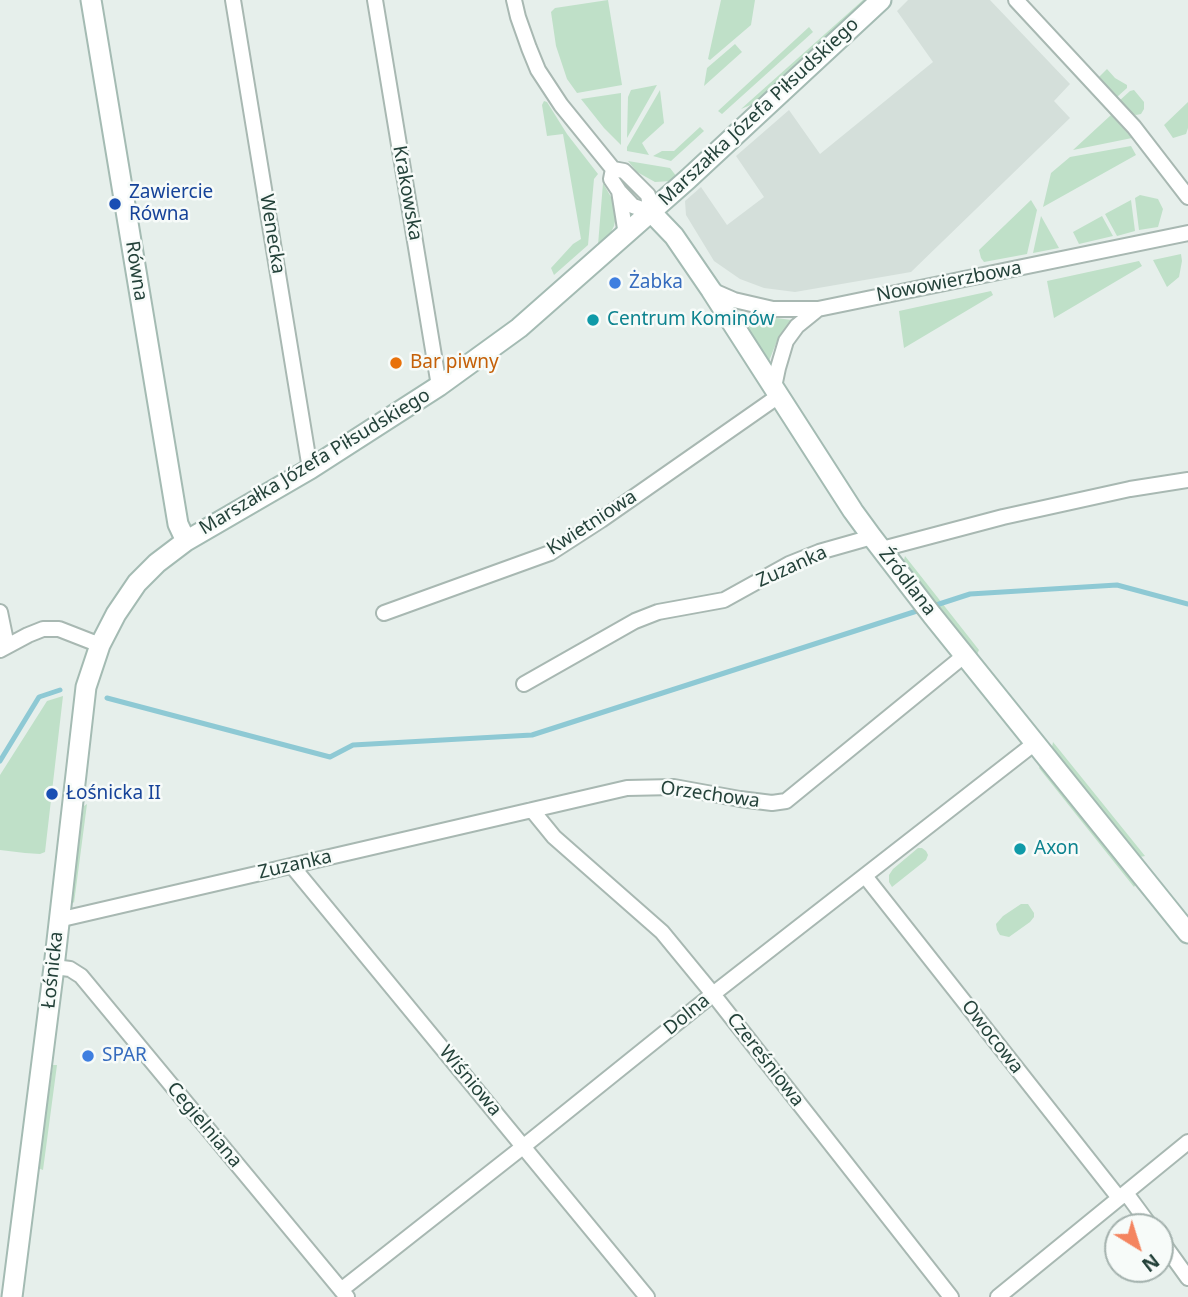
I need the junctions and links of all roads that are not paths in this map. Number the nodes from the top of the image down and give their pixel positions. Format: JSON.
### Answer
{"nodes":[{"id":1,"x":91,"y":0,"type":"edge"},
{"id":2,"x":233,"y":0,"type":"edge"},
{"id":3,"x":374,"y":0,"type":"edge"},
{"id":4,"x":514,"y":0,"type":"edge"},
{"id":5,"x":881,"y":0,"type":"edge"},
{"id":6,"x":1016,"y":0,"type":"edge"},
{"id":7,"x":613,"y":169,"type":"junction"},
{"id":8,"x":619,"y":191,"type":"junction"},
{"id":9,"x":1188,"y":197,"type":"edge"},
{"id":10,"x":651,"y":212,"type":"junction"},
{"id":11,"x":1188,"y":233,"type":"edge"},
{"id":12,"x":626,"y":235,"type":"junction"},
{"id":13,"x":711,"y":290,"type":"junction"},
{"id":14,"x":818,"y":309,"type":"junction"},
{"id":15,"x":439,"y":386,"type":"junction"},
{"id":16,"x":777,"y":391,"type":"junction"},
{"id":17,"x":310,"y":469,"type":"junction"},
{"id":18,"x":1188,"y":480,"type":"edge"},
{"id":19,"x":186,"y":541,"type":"junction"},
{"id":20,"x":877,"y":543,"type":"junction"},
{"id":21,"x":0,"y":612,"type":"edge"},
{"id":22,"x":384,"y":613,"type":"dead end"},
{"id":23,"x":100,"y":645,"type":"junction"},
{"id":24,"x":3,"y":648,"type":"edge"},
{"id":25,"x":965,"y":655,"type":"junction"},
{"id":26,"x":524,"y":684,"type":"dead end"},
{"id":27,"x":1035,"y":743,"type":"junction"},
{"id":28,"x":532,"y":810,"type":"junction"},
{"id":29,"x":292,"y":866,"type":"junction"},
{"id":30,"x":865,"y":876,"type":"junction"},
{"id":31,"x":58,"y":920,"type":"junction"},
{"id":32,"x":1188,"y":933,"type":"edge"},
{"id":33,"x":54,"y":967,"type":"junction"},
{"id":34,"x":713,"y":994,"type":"junction"},
{"id":35,"x":1188,"y":1142,"type":"edge"},
{"id":36,"x":524,"y":1146,"type":"junction"},
{"id":37,"x":1123,"y":1196,"type":"junction"},
{"id":38,"x":1138,"y":1213,"type":"edge"},
{"id":39,"x":1174,"y":1258,"type":"edge"},
{"id":40,"x":1188,"y":1278,"type":"edge"},
{"id":41,"x":344,"y":1293,"type":"edge"},
{"id":42,"x":12,"y":1297,"type":"edge"},
{"id":43,"x":647,"y":1297,"type":"edge"},
{"id":44,"x":951,"y":1297,"type":"edge"},
{"id":45,"x":998,"y":1297,"type":"edge"}],
"edges":[{"from":1,"to":19,"type":"street","name":"Równa"},
{"from":2,"to":17,"type":"street","name":"Wenecka"},
{"from":3,"to":15,"type":"street","name":"Krakowska"},
{"from":4,"to":7,"type":"street"},
{"from":5,"to":10,"type":"street","name":"Marszałka Józefa Piłsudskiego"},
{"from":6,"to":9,"type":"street"},
{"from":7,"to":8,"type":"street"},
{"from":7,"to":10,"type":"street"},
{"from":8,"to":10,"type":"street"},
{"from":8,"to":12,"type":"street"},
{"from":10,"to":12,"type":"street","name":"Marszałka Józefa Piłsudskiego"},
{"from":10,"to":13,"type":"street","name":"Źródlana"},
{"from":11,"to":14,"type":"street","name":"Nowowierzbowa"},
{"from":12,"to":15,"type":"street","name":"Marszałka Józefa Piłsudskiego"},
{"from":13,"to":14,"type":"street","name":"Nowowierzbowa"},
{"from":13,"to":16,"type":"street","name":"Źródlana"},
{"from":14,"to":16,"type":"street"},
{"from":15,"to":17,"type":"street","name":"Marszałka Józefa Piłsudskiego"},
{"from":16,"to":20,"type":"street","name":"Źródlana"},
{"from":16,"to":22,"type":"street","name":"Kwietniowa"},
{"from":17,"to":19,"type":"street","name":"Marszałka Józefa Piłsudskiego"},
{"from":18,"to":20,"type":"street","name":"Zuzanka"},
{"from":19,"to":23,"type":"street","name":"Marszałka Józefa Piłsudskiego"},
{"from":20,"to":25,"type":"street","name":"Źródlana"},
{"from":20,"to":26,"type":"street","name":"Zuzanka"},
{"from":21,"to":24,"type":"street"},
{"from":23,"to":24,"type":"street"},
{"from":23,"to":31,"type":"street","name":"Łośnicka"},
{"from":25,"to":27,"type":"street","name":"Źródlana"},
{"from":25,"to":28,"type":"street","name":"Orzechowa"},
{"from":27,"to":30,"type":"street","name":"Dolna"},
{"from":27,"to":32,"type":"street","name":"Źródlana"},
{"from":28,"to":29,"type":"street","name":"Zuzanka"},
{"from":28,"to":34,"type":"street","name":"Czereśniowa"},
{"from":29,"to":31,"type":"street","name":"Zuzanka"},
{"from":29,"to":36,"type":"street","name":"Wiśniowa"},
{"from":30,"to":34,"type":"street","name":"Dolna"},
{"from":30,"to":37,"type":"street","name":"Owocowa"},
{"from":31,"to":33,"type":"street","name":"Łośnicka"},
{"from":33,"to":41,"type":"street","name":"Cegielniana"},
{"from":33,"to":42,"type":"street","name":"Łośnicka"},
{"from":34,"to":36,"type":"street","name":"Dolna"},
{"from":34,"to":44,"type":"street","name":"Czereśniowa"},
{"from":35,"to":37,"type":"street"},
{"from":36,"to":41,"type":"street","name":"Dolna"},
{"from":36,"to":43,"type":"street","name":"Wiśniowa"},
{"from":37,"to":38,"type":"street","name":"Owocowa"},
{"from":37,"to":45,"type":"street"},
{"from":39,"to":40,"type":"street"}]}
